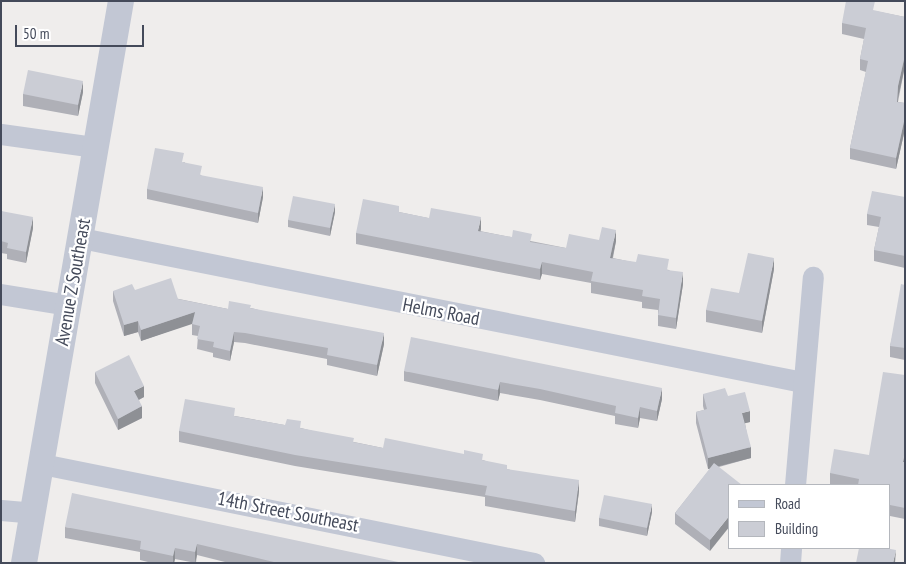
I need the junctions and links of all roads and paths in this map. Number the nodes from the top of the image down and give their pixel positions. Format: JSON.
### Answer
{"nodes":[{"id":1,"x":121,"y":1,"type":"edge"},
{"id":2,"x":1,"y":134,"type":"edge"},
{"id":3,"x":96,"y":146,"type":"junction"},
{"id":4,"x":81,"y":238,"type":"junction"},
{"id":5,"x":813,"y":277,"type":"dead end"},
{"id":6,"x":1,"y":294,"type":"edge"},
{"id":7,"x":69,"y":305,"type":"junction"},
{"id":8,"x":802,"y":382,"type":"junction"},
{"id":9,"x":42,"y":464,"type":"junction"},
{"id":10,"x":795,"y":484,"type":"edge"},
{"id":11,"x":1,"y":510,"type":"edge"},
{"id":12,"x":33,"y":513,"type":"junction"},
{"id":13,"x":791,"y":549,"type":"edge"},
{"id":14,"x":24,"y":563,"type":"edge"},
{"id":15,"x":534,"y":563,"type":"edge"},
{"id":16,"x":790,"y":563,"type":"edge"}],
"edges":[{"from":1,"to":3,"type":"street","name":"Avenue Z Southeast"},
{"from":2,"to":3,"type":"street"},
{"from":3,"to":4,"type":"street","name":"Avenue Z Southeast"},
{"from":4,"to":7,"type":"street","name":"Avenue Z Southeast"},
{"from":4,"to":8,"type":"street","name":"Helms Road"},
{"from":5,"to":8,"type":"street"},
{"from":6,"to":7,"type":"street"},
{"from":7,"to":9,"type":"street","name":"Avenue Z Southeast"},
{"from":8,"to":10,"type":"street"},
{"from":9,"to":12,"type":"street","name":"Avenue Z Southeast"},
{"from":9,"to":15,"type":"street","name":"14th Street Southeast"},
{"from":11,"to":12,"type":"street"},
{"from":12,"to":14,"type":"street","name":"Avenue Z Southeast"},
{"from":13,"to":16,"type":"street"}]}
